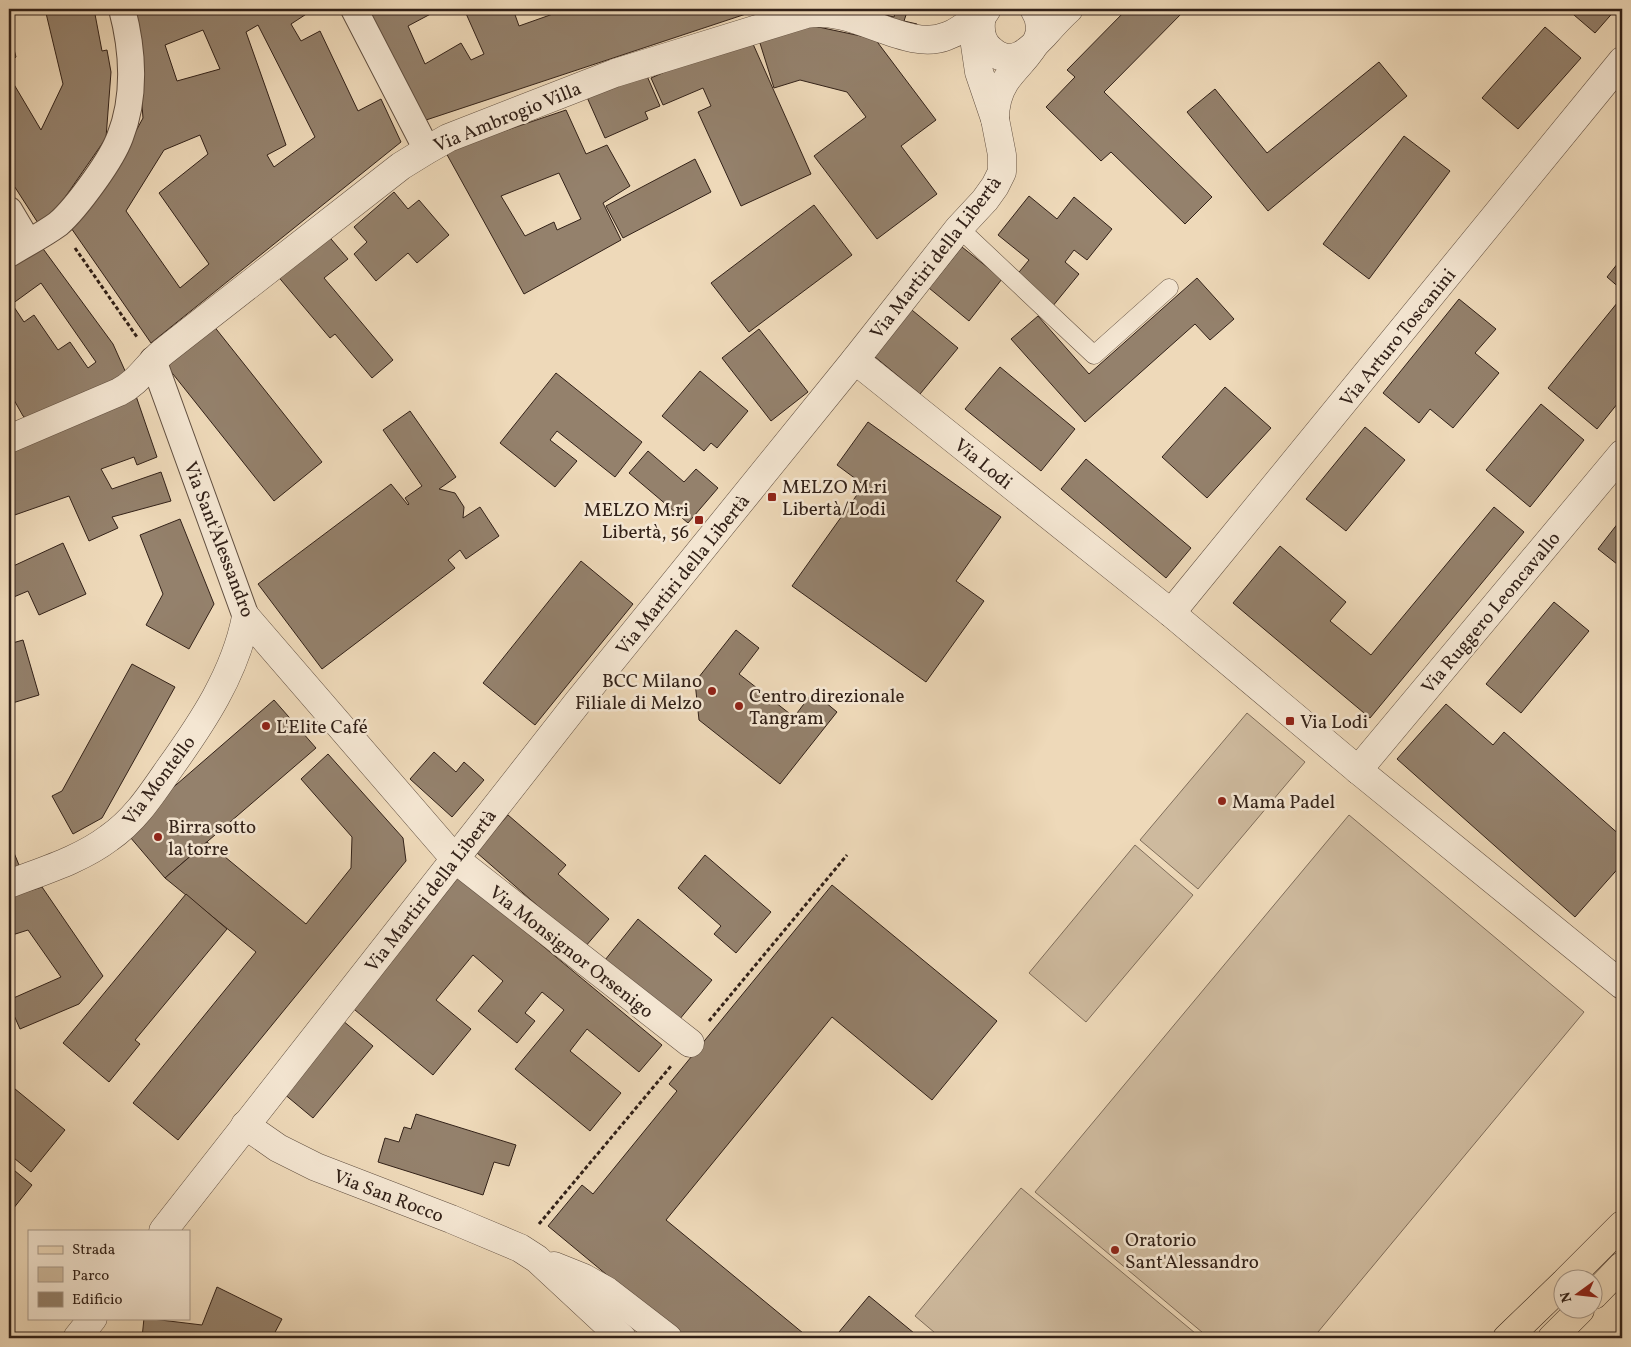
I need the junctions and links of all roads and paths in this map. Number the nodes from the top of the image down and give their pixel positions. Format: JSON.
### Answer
{"nodes":[{"id":1,"x":122,"y":9,"type":"edge"},
{"id":2,"x":354,"y":9,"type":"edge"},
{"id":3,"x":986,"y":9,"type":"edge"},
{"id":4,"x":1034,"y":9,"type":"edge"},
{"id":5,"x":1068,"y":9,"type":"edge"},
{"id":6,"x":815,"y":11,"type":"edge"},
{"id":7,"x":1032,"y":48,"type":"junction"},
{"id":8,"x":1622,"y":61,"type":"edge"},
{"id":9,"x":994,"y":119,"type":"junction"},
{"id":10,"x":427,"y":150,"type":"junction"},
{"id":11,"x":9,"y":210,"type":"edge"},
{"id":12,"x":59,"y":223,"type":"junction"},
{"id":13,"x":959,"y":228,"type":"junction"},
{"id":14,"x":19,"y":248,"type":"edge"},
{"id":15,"x":1169,"y":288,"type":"dead end"},
{"id":16,"x":153,"y":360,"type":"junction"},
{"id":17,"x":855,"y":360,"type":"junction"},
{"id":18,"x":9,"y":439,"type":"edge"},
{"id":19,"x":1622,"y":454,"type":"edge"},
{"id":20,"x":1171,"y":613,"type":"junction"},
{"id":21,"x":246,"y":617,"type":"junction"},
{"id":22,"x":1358,"y":770,"type":"junction"},
{"id":23,"x":847,"y":855,"type":"dead end"},
{"id":24,"x":454,"y":859,"type":"junction"},
{"id":25,"x":9,"y":884,"type":"edge"},
{"id":26,"x":1622,"y":985,"type":"edge"},
{"id":27,"x":690,"y":1043,"type":"junction"},
{"id":28,"x":245,"y":1124,"type":"junction"},
{"id":29,"x":1622,"y":1225,"type":"edge"},
{"id":30,"x":164,"y":1230,"type":"edge"},
{"id":31,"x":529,"y":1254,"type":"junction"},
{"id":32,"x":1622,"y":1266,"type":"edge"},
{"id":33,"x":1577,"y":1270,"type":"edge"},
{"id":34,"x":1604,"y":1285,"type":"edge"},
{"id":35,"x":1554,"y":1293,"type":"edge"},
{"id":36,"x":91,"y":1320,"type":"edge"},
{"id":37,"x":1570,"y":1320,"type":"edge"},
{"id":38,"x":652,"y":1334,"type":"edge"},
{"id":39,"x":77,"y":1338,"type":"edge"},
{"id":40,"x":622,"y":1338,"type":"edge"},
{"id":41,"x":1507,"y":1338,"type":"edge"},
{"id":42,"x":1552,"y":1338,"type":"edge"}],
"edges":[{"from":1,"to":12,"type":"street"},
{"from":2,"to":10,"type":"street"},
{"from":3,"to":6,"type":"street","name":"Via Ambrogio Villa"},
{"from":3,"to":7,"type":"street"},
{"from":3,"to":9,"type":"street","name":"Via Martiri della Libertà"},
{"from":4,"to":7,"type":"street"},
{"from":5,"to":7,"type":"street"},
{"from":6,"to":10,"type":"street","name":"Via Ambrogio Villa"},
{"from":7,"to":9,"type":"street"},
{"from":8,"to":20,"type":"street","name":"Via Arturo Toscanini"},
{"from":9,"to":13,"type":"street","name":"Via Martiri della Libertà"},
{"from":10,"to":16,"type":"street","name":"Via Ambrogio Villa"},
{"from":11,"to":14,"type":"street"},
{"from":12,"to":14,"type":"street"},
{"from":12,"to":16,"type":"path"},
{"from":13,"to":15,"type":"lane"},
{"from":13,"to":17,"type":"street","name":"Via Martiri della Libertà"},
{"from":16,"to":18,"type":"street","name":"Via Ambrogio Villa"},
{"from":16,"to":21,"type":"street","name":"Via Sant'Alessandro"},
{"from":17,"to":20,"type":"street","name":"Via Lodi"},
{"from":17,"to":24,"type":"street","name":"Via Martiri della Libertà"},
{"from":19,"to":22,"type":"street","name":"Via Ruggero Leoncavallo"},
{"from":20,"to":22,"type":"street","name":"Via Lodi"},
{"from":21,"to":24,"type":"street","name":"Via Sant'Alessandro"},
{"from":21,"to":25,"type":"street","name":"Via Montello"},
{"from":22,"to":26,"type":"street","name":"Via Lodi"},
{"from":23,"to":27,"type":"path"},
{"from":24,"to":27,"type":"street","name":"Via Monsignor Orsenigo"},
{"from":24,"to":28,"type":"street","name":"Via Martiri della Libertà"},
{"from":27,"to":31,"type":"path"},
{"from":28,"to":30,"type":"street","name":"Via Martiri della Libertà"},
{"from":28,"to":31,"type":"street","name":"Via San Rocco"},
{"from":29,"to":33,"type":"main road"},
{"from":31,"to":38,"type":"street","name":"Via San Rocco"},
{"from":31,"to":40,"type":"street","name":"Via San Rocco"},
{"from":32,"to":34,"type":"main road"},
{"from":35,"to":41,"type":"main road"},
{"from":36,"to":39,"type":"street"},
{"from":37,"to":42,"type":"main road"}]}
